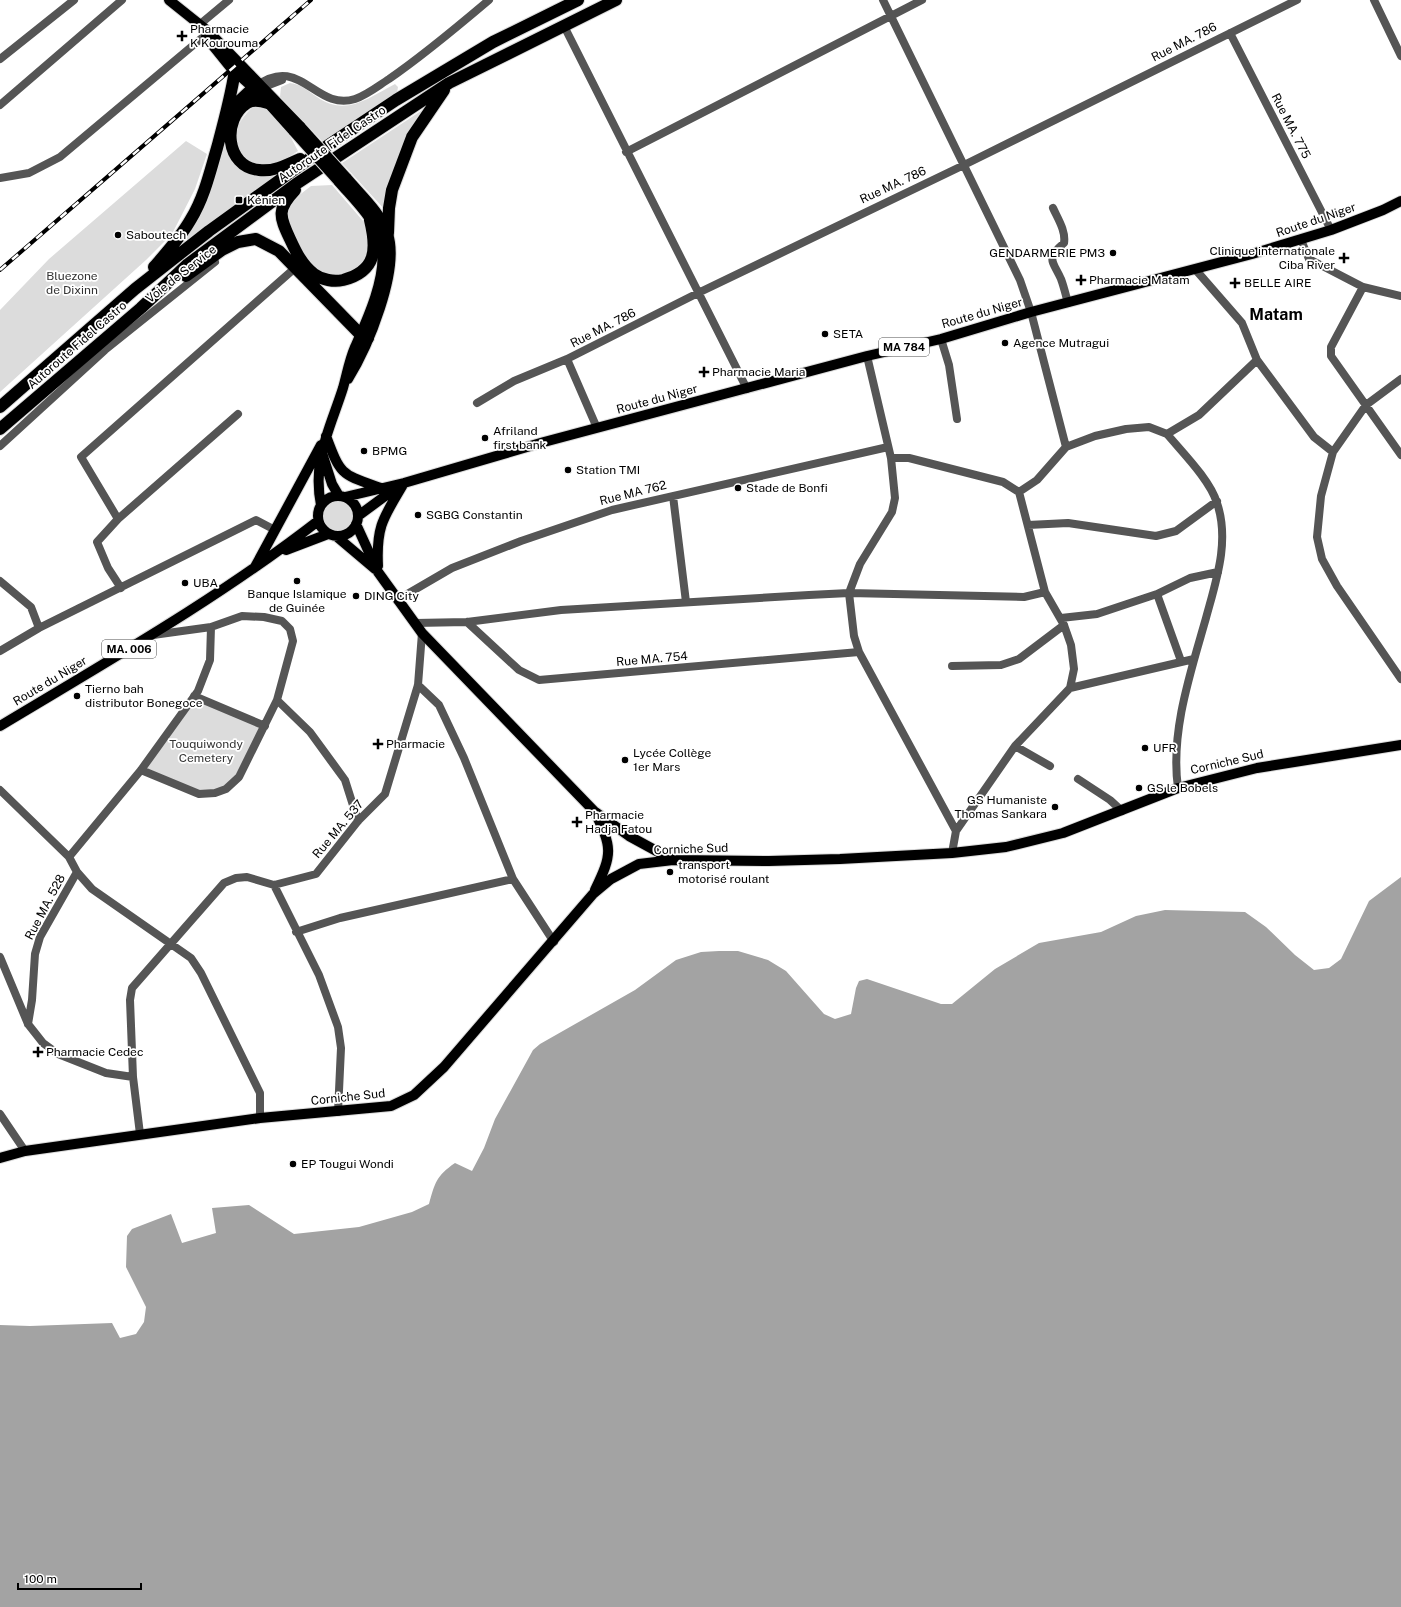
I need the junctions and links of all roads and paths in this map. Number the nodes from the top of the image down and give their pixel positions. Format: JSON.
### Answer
{"nodes":[{"id":1,"x":74,"y":0,"type":"edge"},
{"id":2,"x":122,"y":0,"type":"edge"},
{"id":3,"x":169,"y":0,"type":"edge"},
{"id":4,"x":229,"y":0,"type":"edge"},
{"id":5,"x":489,"y":0,"type":"edge"},
{"id":6,"x":578,"y":0,"type":"edge"},
{"id":7,"x":616,"y":0,"type":"edge"},
{"id":8,"x":883,"y":0,"type":"edge"},
{"id":9,"x":922,"y":0,"type":"edge"},
{"id":10,"x":1297,"y":0,"type":"edge"},
{"id":11,"x":1374,"y":0,"type":"edge"},
{"id":12,"x":890,"y":16,"type":"junction"},
{"id":13,"x":198,"y":24,"type":"junction"},
{"id":14,"x":564,"y":26,"type":"junction"},
{"id":15,"x":1230,"y":33,"type":"junction"},
{"id":16,"x":207,"y":34,"type":"junction"},
{"id":17,"x":1401,"y":56,"type":"edge"},
{"id":18,"x":0,"y":59,"type":"edge"},
{"id":19,"x":235,"y":70,"type":"junction"},
{"id":20,"x":449,"y":83,"type":"junction"},
{"id":21,"x":259,"y":88,"type":"junction"},
{"id":22,"x":247,"y":102,"type":"junction"},
{"id":23,"x":268,"y":103,"type":"junction"},
{"id":24,"x":0,"y":105,"type":"edge"},
{"id":25,"x":224,"y":120,"type":"junction"},
{"id":26,"x":298,"y":130,"type":"junction"},
{"id":27,"x":327,"y":146,"type":"junction"},
{"id":28,"x":626,"y":152,"type":"junction"},
{"id":29,"x":964,"y":165,"type":"junction"},
{"id":30,"x":310,"y":175,"type":"junction"},
{"id":31,"x":0,"y":178,"type":"edge"},
{"id":32,"x":342,"y":179,"type":"junction"},
{"id":33,"x":1401,"y":201,"type":"edge"},
{"id":34,"x":1053,"y":208,"type":"dead end"},
{"id":35,"x":370,"y":220,"type":"junction"},
{"id":36,"x":1331,"y":230,"type":"junction"},
{"id":37,"x":388,"y":233,"type":"junction"},
{"id":38,"x":256,"y":239,"type":"junction"},
{"id":39,"x":1301,"y":240,"type":"junction"},
{"id":40,"x":295,"y":268,"type":"junction"},
{"id":41,"x":1195,"y":269,"type":"junction"},
{"id":42,"x":1363,"y":287,"type":"junction"},
{"id":43,"x":135,"y":289,"type":"junction"},
{"id":44,"x":698,"y":294,"type":"junction"},
{"id":45,"x":1401,"y":296,"type":"edge"},
{"id":46,"x":1068,"y":304,"type":"junction"},
{"id":47,"x":141,"y":308,"type":"junction"},
{"id":48,"x":1031,"y":312,"type":"junction"},
{"id":49,"x":364,"y":336,"type":"junction"},
{"id":50,"x":941,"y":339,"type":"junction"},
{"id":51,"x":867,"y":356,"type":"junction"},
{"id":52,"x":568,"y":360,"type":"junction"},
{"id":53,"x":1257,"y":360,"type":"junction"},
{"id":54,"x":1401,"y":379,"type":"edge"},
{"id":55,"x":747,"y":389,"type":"junction"},
{"id":56,"x":477,"y":403,"type":"dead end"},
{"id":57,"x":1366,"y":405,"type":"junction"},
{"id":58,"x":0,"y":407,"type":"edge"},
{"id":59,"x":238,"y":414,"type":"dead end"},
{"id":60,"x":957,"y":419,"type":"dead end"},
{"id":61,"x":597,"y":428,"type":"junction"},
{"id":62,"x":0,"y":429,"type":"edge"},
{"id":63,"x":1167,"y":434,"type":"junction"},
{"id":64,"x":326,"y":436,"type":"junction"},
{"id":65,"x":0,"y":446,"type":"edge"},
{"id":66,"x":888,"y":447,"type":"junction"},
{"id":67,"x":1066,"y":447,"type":"junction"},
{"id":68,"x":322,"y":452,"type":"junction"},
{"id":69,"x":1333,"y":452,"type":"junction"},
{"id":70,"x":1401,"y":455,"type":"edge"},
{"id":71,"x":891,"y":458,"type":"junction"},
{"id":72,"x":404,"y":483,"type":"junction"},
{"id":73,"x":381,"y":488,"type":"junction"},
{"id":74,"x":1019,"y":492,"type":"junction"},
{"id":75,"x":673,"y":496,"type":"junction"},
{"id":76,"x":342,"y":497,"type":"junction"},
{"id":77,"x":1217,"y":501,"type":"junction"},
{"id":78,"x":321,"y":505,"type":"junction"},
{"id":79,"x":118,"y":519,"type":"junction"},
{"id":80,"x":357,"y":520,"type":"junction"},
{"id":81,"x":318,"y":521,"type":"junction"},
{"id":82,"x":1028,"y":525,"type":"junction"},
{"id":83,"x":275,"y":530,"type":"junction"},
{"id":84,"x":332,"y":535,"type":"junction"},
{"id":85,"x":275,"y":554,"type":"junction"},
{"id":86,"x":255,"y":567,"type":"junction"},
{"id":87,"x":378,"y":572,"type":"junction"},
{"id":88,"x":1218,"y":572,"type":"junction"},
{"id":89,"x":0,"y":581,"type":"edge"},
{"id":90,"x":121,"y":588,"type":"junction"},
{"id":91,"x":1045,"y":592,"type":"junction"},
{"id":92,"x":849,"y":593,"type":"junction"},
{"id":93,"x":1157,"y":594,"type":"junction"},
{"id":94,"x":397,"y":600,"type":"junction"},
{"id":95,"x":686,"y":602,"type":"junction"},
{"id":96,"x":467,"y":622,"type":"junction"},
{"id":97,"x":1062,"y":622,"type":"junction"},
{"id":98,"x":415,"y":623,"type":"junction"},
{"id":99,"x":211,"y":627,"type":"junction"},
{"id":100,"x":40,"y":628,"type":"junction"},
{"id":101,"x":422,"y":633,"type":"junction"},
{"id":102,"x":150,"y":635,"type":"junction"},
{"id":103,"x":0,"y":651,"type":"edge"},
{"id":104,"x":859,"y":652,"type":"junction"},
{"id":105,"x":1194,"y":659,"type":"junction"},
{"id":106,"x":1181,"y":661,"type":"junction"},
{"id":107,"x":952,"y":666,"type":"dead end"},
{"id":108,"x":1401,"y":679,"type":"edge"},
{"id":109,"x":418,"y":685,"type":"junction"},
{"id":110,"x":1070,"y":688,"type":"junction"},
{"id":111,"x":194,"y":696,"type":"junction"},
{"id":112,"x":277,"y":700,"type":"junction"},
{"id":113,"x":0,"y":726,"type":"edge"},
{"id":114,"x":265,"y":726,"type":"junction"},
{"id":115,"x":1401,"y":745,"type":"edge"},
{"id":116,"x":1015,"y":746,"type":"junction"},
{"id":117,"x":1050,"y":766,"type":"dead end"},
{"id":118,"x":141,"y":770,"type":"junction"},
{"id":119,"x":1078,"y":779,"type":"dead end"},
{"id":120,"x":1178,"y":788,"type":"junction"},
{"id":121,"x":0,"y":790,"type":"edge"},
{"id":122,"x":594,"y":811,"type":"junction"},
{"id":123,"x":1122,"y":811,"type":"junction"},
{"id":124,"x":358,"y":821,"type":"junction"},
{"id":125,"x":956,"y":831,"type":"junction"},
{"id":126,"x":952,"y":853,"type":"junction"},
{"id":127,"x":69,"y":857,"type":"junction"},
{"id":128,"x":673,"y":860,"type":"junction"},
{"id":129,"x":77,"y":872,"type":"junction"},
{"id":130,"x":514,"y":879,"type":"junction"},
{"id":131,"x":274,"y":885,"type":"junction"},
{"id":132,"x":593,"y":894,"type":"junction"},
{"id":133,"x":296,"y":932,"type":"junction"},
{"id":134,"x":554,"y":942,"type":"junction"},
{"id":135,"x":172,"y":944,"type":"junction"},
{"id":136,"x":0,"y":956,"type":"edge"},
{"id":137,"x":28,"y":1024,"type":"junction"},
{"id":138,"x":133,"y":1077,"type":"junction"},
{"id":139,"x":338,"y":1112,"type":"junction"},
{"id":140,"x":0,"y":1114,"type":"edge"},
{"id":141,"x":260,"y":1118,"type":"junction"},
{"id":142,"x":140,"y":1134,"type":"junction"},
{"id":143,"x":24,"y":1151,"type":"junction"},
{"id":144,"x":0,"y":1158,"type":"edge"}],
"edges":[{"from":1,"to":18,"type":"street"},
{"from":2,"to":24,"type":"street"},
{"from":3,"to":13,"type":"main road"},
{"from":4,"to":13,"type":"street"},
{"from":5,"to":21,"type":"street"},
{"from":6,"to":27,"type":"highway","name":"Autoroute Fidel Castro"},
{"from":7,"to":14,"type":"highway","name":"Autoroute Fidel Castro"},
{"from":8,"to":12,"type":"street"},
{"from":9,"to":12,"type":"street"},
{"from":10,"to":15,"type":"street","name":"Rue MA. 786"},
{"from":11,"to":17,"type":"street"},
{"from":12,"to":28,"type":"street"},
{"from":12,"to":29,"type":"street"},
{"from":13,"to":16,"type":"main road"},
{"from":14,"to":20,"type":"highway","name":"Autoroute Fidel Castro"},
{"from":14,"to":28,"type":"street"},
{"from":15,"to":29,"type":"street","name":"Rue MA. 786"},
{"from":15,"to":36,"type":"street","name":"Rue MA. 775"},
{"from":16,"to":19,"type":"main road"},
{"from":16,"to":21,"type":"main road"},
{"from":16,"to":31,"type":"street"},
{"from":19,"to":21,"type":"main road"},
{"from":19,"to":25,"type":"highway"},
{"from":20,"to":30,"type":"highway","name":"Autoroute Fidel Castro"},
{"from":20,"to":37,"type":"highway"},
{"from":21,"to":22,"type":"highway"},
{"from":21,"to":23,"type":"main road"},
{"from":21,"to":25,"type":"highway"},
{"from":21,"to":26,"type":"main road"},
{"from":22,"to":23,"type":"highway"},
{"from":22,"to":27,"type":"highway"},
{"from":23,"to":26,"type":"main road"},
{"from":25,"to":43,"type":"highway"},
{"from":26,"to":32,"type":"main road","bridge":true},
{"from":27,"to":43,"type":"highway","name":"Autoroute Fidel Castro"},
{"from":28,"to":44,"type":"street"},
{"from":29,"to":44,"type":"street","name":"Rue MA. 786"},
{"from":29,"to":48,"type":"street"},
{"from":30,"to":35,"type":"highway"},
{"from":30,"to":47,"type":"highway","name":"Autoroute Fidel Castro"},
{"from":32,"to":35,"type":"main road"},
{"from":32,"to":37,"type":"main road"},
{"from":33,"to":36,"type":"main road","name":"Route du Niger","number":"MA 784"},
{"from":34,"to":46,"type":"street"},
{"from":35,"to":49,"type":"main road"},
{"from":36,"to":39,"type":"main road","name":"Route du Niger","number":"MA 784"},
{"from":37,"to":49,"type":"main road"},
{"from":38,"to":40,"type":"highway"},
{"from":38,"to":47,"type":"highway"},
{"from":38,"to":65,"type":"street","name":"Voie de Service"},
{"from":39,"to":41,"type":"main road","name":"Route du Niger","number":"MA 784"},
{"from":39,"to":42,"type":"street"},
{"from":40,"to":49,"type":"highway"},
{"from":40,"to":79,"type":"street"},
{"from":41,"to":46,"type":"main road","name":"Route du Niger","number":"MA 784"},
{"from":41,"to":53,"type":"street"},
{"from":42,"to":45,"type":"street"},
{"from":42,"to":57,"type":"street"},
{"from":43,"to":58,"type":"highway","name":"Autoroute Fidel Castro"},
{"from":44,"to":52,"type":"street","name":"Rue MA. 786"},
{"from":44,"to":55,"type":"street"},
{"from":46,"to":48,"type":"main road","name":"Route du Niger","number":"MA 784"},
{"from":47,"to":62,"type":"highway","name":"Autoroute Fidel Castro"},
{"from":48,"to":50,"type":"main road","name":"Route du Niger","number":"MA 784"},
{"from":48,"to":67,"type":"street"},
{"from":49,"to":64,"type":"main road"},
{"from":50,"to":51,"type":"main road","name":"Route du Niger","number":"MA 784"},
{"from":50,"to":60,"type":"street"},
{"from":51,"to":55,"type":"main road","name":"Route du Niger","number":"MA 784"},
{"from":51,"to":66,"type":"street"},
{"from":52,"to":56,"type":"street"},
{"from":52,"to":61,"type":"street","name":"Rue MA. 786"},
{"from":53,"to":63,"type":"street"},
{"from":53,"to":69,"type":"street"},
{"from":54,"to":57,"type":"street"},
{"from":55,"to":61,"type":"main road","name":"Route du Niger","number":"MA 784"},
{"from":57,"to":69,"type":"street"},
{"from":57,"to":70,"type":"street"},
{"from":59,"to":79,"type":"street"},
{"from":61,"to":72,"type":"main road","name":"Route du Niger","number":"MA 784"},
{"from":63,"to":67,"type":"street"},
{"from":63,"to":77,"type":"street"},
{"from":64,"to":68,"type":"main road"},
{"from":64,"to":73,"type":"main road"},
{"from":64,"to":83,"type":"main road"},
{"from":66,"to":71,"type":"street"},
{"from":66,"to":75,"type":"street","name":"Rue MA 762"},
{"from":67,"to":74,"type":"street"},
{"from":68,"to":76,"type":"main road"},
{"from":68,"to":78,"type":"main road"},
{"from":69,"to":108,"type":"street"},
{"from":71,"to":74,"type":"street"},
{"from":71,"to":92,"type":"street"},
{"from":72,"to":73,"type":"main road","name":"Route du Niger"},
{"from":72,"to":80,"type":"main road","name":"Route du Niger"},
{"from":72,"to":87,"type":"main road"},
{"from":73,"to":76,"type":"main road","name":"Route du Niger"},
{"from":74,"to":82,"type":"street"},
{"from":75,"to":94,"type":"street","name":"Rue MA 762"},
{"from":75,"to":95,"type":"street"},
{"from":76,"to":78,"type":"main road"},
{"from":76,"to":80,"type":"main road"},
{"from":77,"to":82,"type":"street"},
{"from":77,"to":88,"type":"street"},
{"from":78,"to":81,"type":"main road"},
{"from":79,"to":90,"type":"street"},
{"from":80,"to":84,"type":"main road"},
{"from":80,"to":87,"type":"main road"},
{"from":81,"to":84,"type":"main road"},
{"from":81,"to":85,"type":"main road","name":"Route du Niger"},
{"from":82,"to":91,"type":"street"},
{"from":83,"to":86,"type":"main road"},
{"from":83,"to":90,"type":"street"},
{"from":84,"to":85,"type":"main road","name":"Route du Niger"},
{"from":84,"to":87,"type":"main road"},
{"from":85,"to":86,"type":"main road","name":"Route du Niger"},
{"from":86,"to":102,"type":"main road","name":"Route du Niger","number":"MA. 006"},
{"from":87,"to":94,"type":"main road"},
{"from":88,"to":93,"type":"street"},
{"from":88,"to":105,"type":"street"},
{"from":89,"to":100,"type":"street"},
{"from":90,"to":100,"type":"street"},
{"from":91,"to":92,"type":"street"},
{"from":91,"to":97,"type":"street"},
{"from":92,"to":95,"type":"street"},
{"from":92,"to":104,"type":"street"},
{"from":93,"to":97,"type":"street"},
{"from":93,"to":106,"type":"street"},
{"from":94,"to":98,"type":"main road"},
{"from":95,"to":96,"type":"street"},
{"from":96,"to":98,"type":"street"},
{"from":96,"to":104,"type":"street","name":"Rue MA. 754"},
{"from":97,"to":107,"type":"street"},
{"from":97,"to":110,"type":"street"},
{"from":98,"to":101,"type":"main road"},
{"from":99,"to":102,"type":"street"},
{"from":99,"to":111,"type":"street"},
{"from":99,"to":112,"type":"street"},
{"from":100,"to":103,"type":"street"},
{"from":101,"to":109,"type":"street","name":"Rue MA. 537"},
{"from":101,"to":122,"type":"main road"},
{"from":102,"to":113,"type":"main road","name":"Route du Niger","number":"MA. 006"},
{"from":104,"to":125,"type":"street"},
{"from":105,"to":106,"type":"street"},
{"from":105,"to":120,"type":"street"},
{"from":106,"to":110,"type":"street"},
{"from":109,"to":124,"type":"street","name":"Rue MA. 537"},
{"from":109,"to":130,"type":"street"},
{"from":110,"to":116,"type":"street"},
{"from":111,"to":114,"type":"street"},
{"from":111,"to":118,"type":"street"},
{"from":112,"to":114,"type":"street"},
{"from":112,"to":124,"type":"street"},
{"from":114,"to":118,"type":"street"},
{"from":115,"to":120,"type":"main road","name":"Corniche Sud"},
{"from":116,"to":117,"type":"street"},
{"from":116,"to":125,"type":"street"},
{"from":118,"to":127,"type":"street"},
{"from":119,"to":123,"type":"street"},
{"from":120,"to":123,"type":"main road","name":"Corniche Sud"},
{"from":121,"to":127,"type":"street"},
{"from":122,"to":128,"type":"main road"},
{"from":122,"to":132,"type":"main road"},
{"from":123,"to":126,"type":"main road","name":"Corniche Sud"},
{"from":124,"to":131,"type":"street","name":"Rue MA. 537"},
{"from":125,"to":126,"type":"street"},
{"from":126,"to":128,"type":"main road","name":"Corniche Sud"},
{"from":127,"to":129,"type":"street"},
{"from":128,"to":132,"type":"main road","name":"Corniche Sud"},
{"from":129,"to":135,"type":"street"},
{"from":129,"to":137,"type":"street","name":"Rue MA. 528"},
{"from":130,"to":133,"type":"street"},
{"from":130,"to":134,"type":"street"},
{"from":131,"to":133,"type":"street"},
{"from":131,"to":135,"type":"street"},
{"from":132,"to":134,"type":"main road","name":"Corniche Sud"},
{"from":133,"to":139,"type":"street"},
{"from":134,"to":139,"type":"main road","name":"Corniche Sud"},
{"from":135,"to":138,"type":"street"},
{"from":135,"to":141,"type":"street"},
{"from":136,"to":137,"type":"street"},
{"from":137,"to":138,"type":"street"},
{"from":138,"to":142,"type":"street"},
{"from":139,"to":141,"type":"main road","name":"Corniche Sud"},
{"from":140,"to":143,"type":"street"},
{"from":141,"to":142,"type":"main road","name":"Corniche Sud"},
{"from":142,"to":143,"type":"main road","name":"Corniche Sud"},
{"from":143,"to":144,"type":"main road","name":"Corniche Sud"}]}
